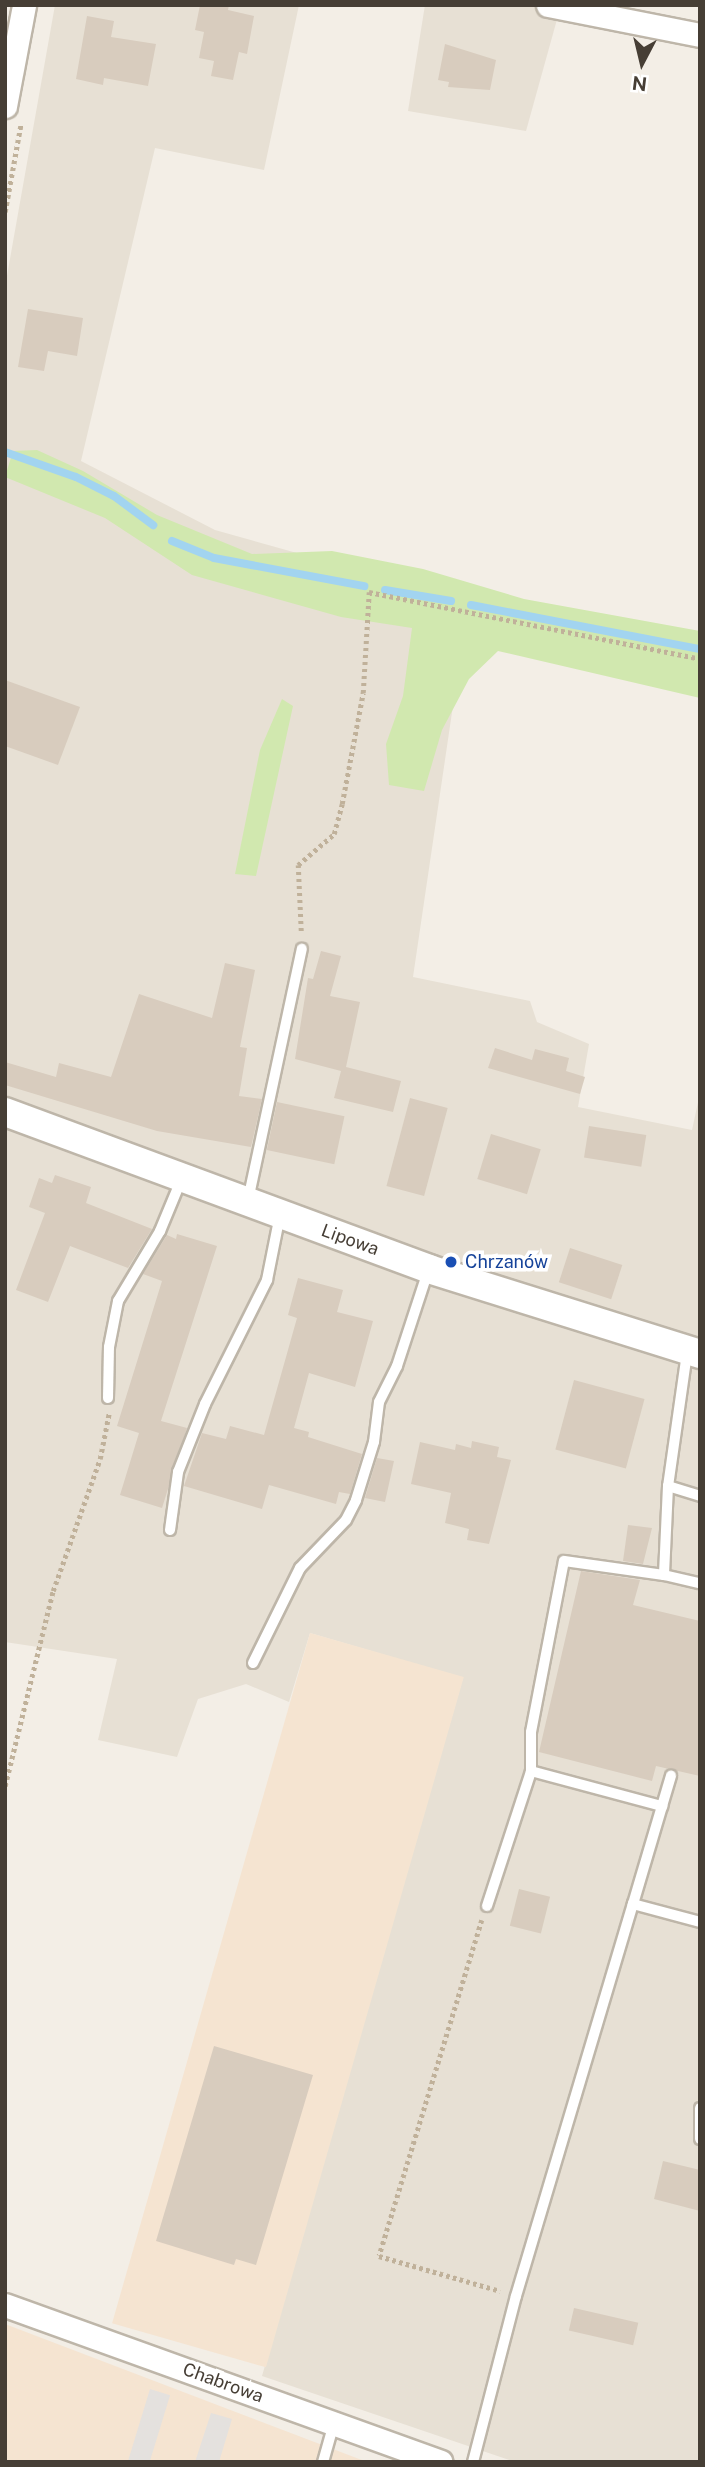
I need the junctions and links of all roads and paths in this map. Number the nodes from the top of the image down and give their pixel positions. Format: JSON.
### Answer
{"nodes":[{"id":1,"x":24,"y":5,"type":"edge"},
{"id":2,"x":548,"y":5,"type":"edge"},
{"id":3,"x":700,"y":35,"type":"edge"},
{"id":4,"x":5,"y":107,"type":"edge"},
{"id":5,"x":700,"y":659,"type":"edge"},
{"id":6,"x":302,"y":949,"type":"joint"},
{"id":7,"x":5,"y":1112,"type":"edge"},
{"id":8,"x":182,"y":1178,"type":"junction"},
{"id":9,"x":247,"y":1203,"type":"junction"},
{"id":10,"x":280,"y":1215,"type":"junction"},
{"id":11,"x":429,"y":1269,"type":"junction"},
{"id":12,"x":693,"y":1352,"type":"edge"},
{"id":13,"x":108,"y":1398,"type":"joint"},
{"id":14,"x":668,"y":1486,"type":"junction"},
{"id":15,"x":700,"y":1496,"type":"edge"},
{"id":16,"x":170,"y":1530,"type":"dead end"},
{"id":17,"x":664,"y":1575,"type":"junction"},
{"id":18,"x":700,"y":1583,"type":"edge"},
{"id":19,"x":253,"y":1663,"type":"dead end"},
{"id":20,"x":531,"y":1771,"type":"junction"},
{"id":21,"x":671,"y":1776,"type":"dead end"},
{"id":22,"x":5,"y":1786,"type":"edge"},
{"id":23,"x":662,"y":1806,"type":"junction"},
{"id":24,"x":633,"y":1904,"type":"junction"},
{"id":25,"x":487,"y":1906,"type":"joint"},
{"id":26,"x":700,"y":1922,"type":"edge"},
{"id":27,"x":700,"y":2108,"type":"edge"},
{"id":28,"x":700,"y":2139,"type":"edge"},
{"id":29,"x":516,"y":2296,"type":"junction"},
{"id":30,"x":5,"y":2305,"type":"edge"},
{"id":31,"x":334,"y":2423,"type":"junction"},
{"id":32,"x":323,"y":2462,"type":"edge"},
{"id":33,"x":441,"y":2462,"type":"edge"},
{"id":34,"x":473,"y":2462,"type":"edge"}],
"edges":[{"from":1,"to":4,"type":"street"},
{"from":2,"to":3,"type":"street"},
{"from":5,"to":6,"type":"path"},
{"from":6,"to":9,"type":"lane"},
{"from":7,"to":8,"type":"street","name":"Lipowa"},
{"from":8,"to":9,"type":"street","name":"Lipowa"},
{"from":8,"to":13,"type":"lane"},
{"from":9,"to":10,"type":"street","name":"Lipowa"},
{"from":10,"to":11,"type":"street","name":"Lipowa"},
{"from":10,"to":16,"type":"lane"},
{"from":11,"to":12,"type":"street","name":"Lipowa"},
{"from":11,"to":19,"type":"lane"},
{"from":12,"to":14,"type":"lane"},
{"from":13,"to":22,"type":"path"},
{"from":14,"to":15,"type":"lane"},
{"from":14,"to":17,"type":"lane"},
{"from":17,"to":18,"type":"lane"},
{"from":17,"to":20,"type":"lane"},
{"from":20,"to":23,"type":"lane"},
{"from":20,"to":25,"type":"lane"},
{"from":21,"to":23,"type":"lane"},
{"from":23,"to":24,"type":"lane"},
{"from":24,"to":26,"type":"lane"},
{"from":24,"to":29,"type":"lane"},
{"from":25,"to":29,"type":"path"},
{"from":27,"to":28,"type":"lane"},
{"from":29,"to":34,"type":"lane"},
{"from":30,"to":31,"type":"street","name":"Chabrowa"},
{"from":31,"to":32,"type":"lane"},
{"from":31,"to":33,"type":"street","name":"Chabrowa"}]}
